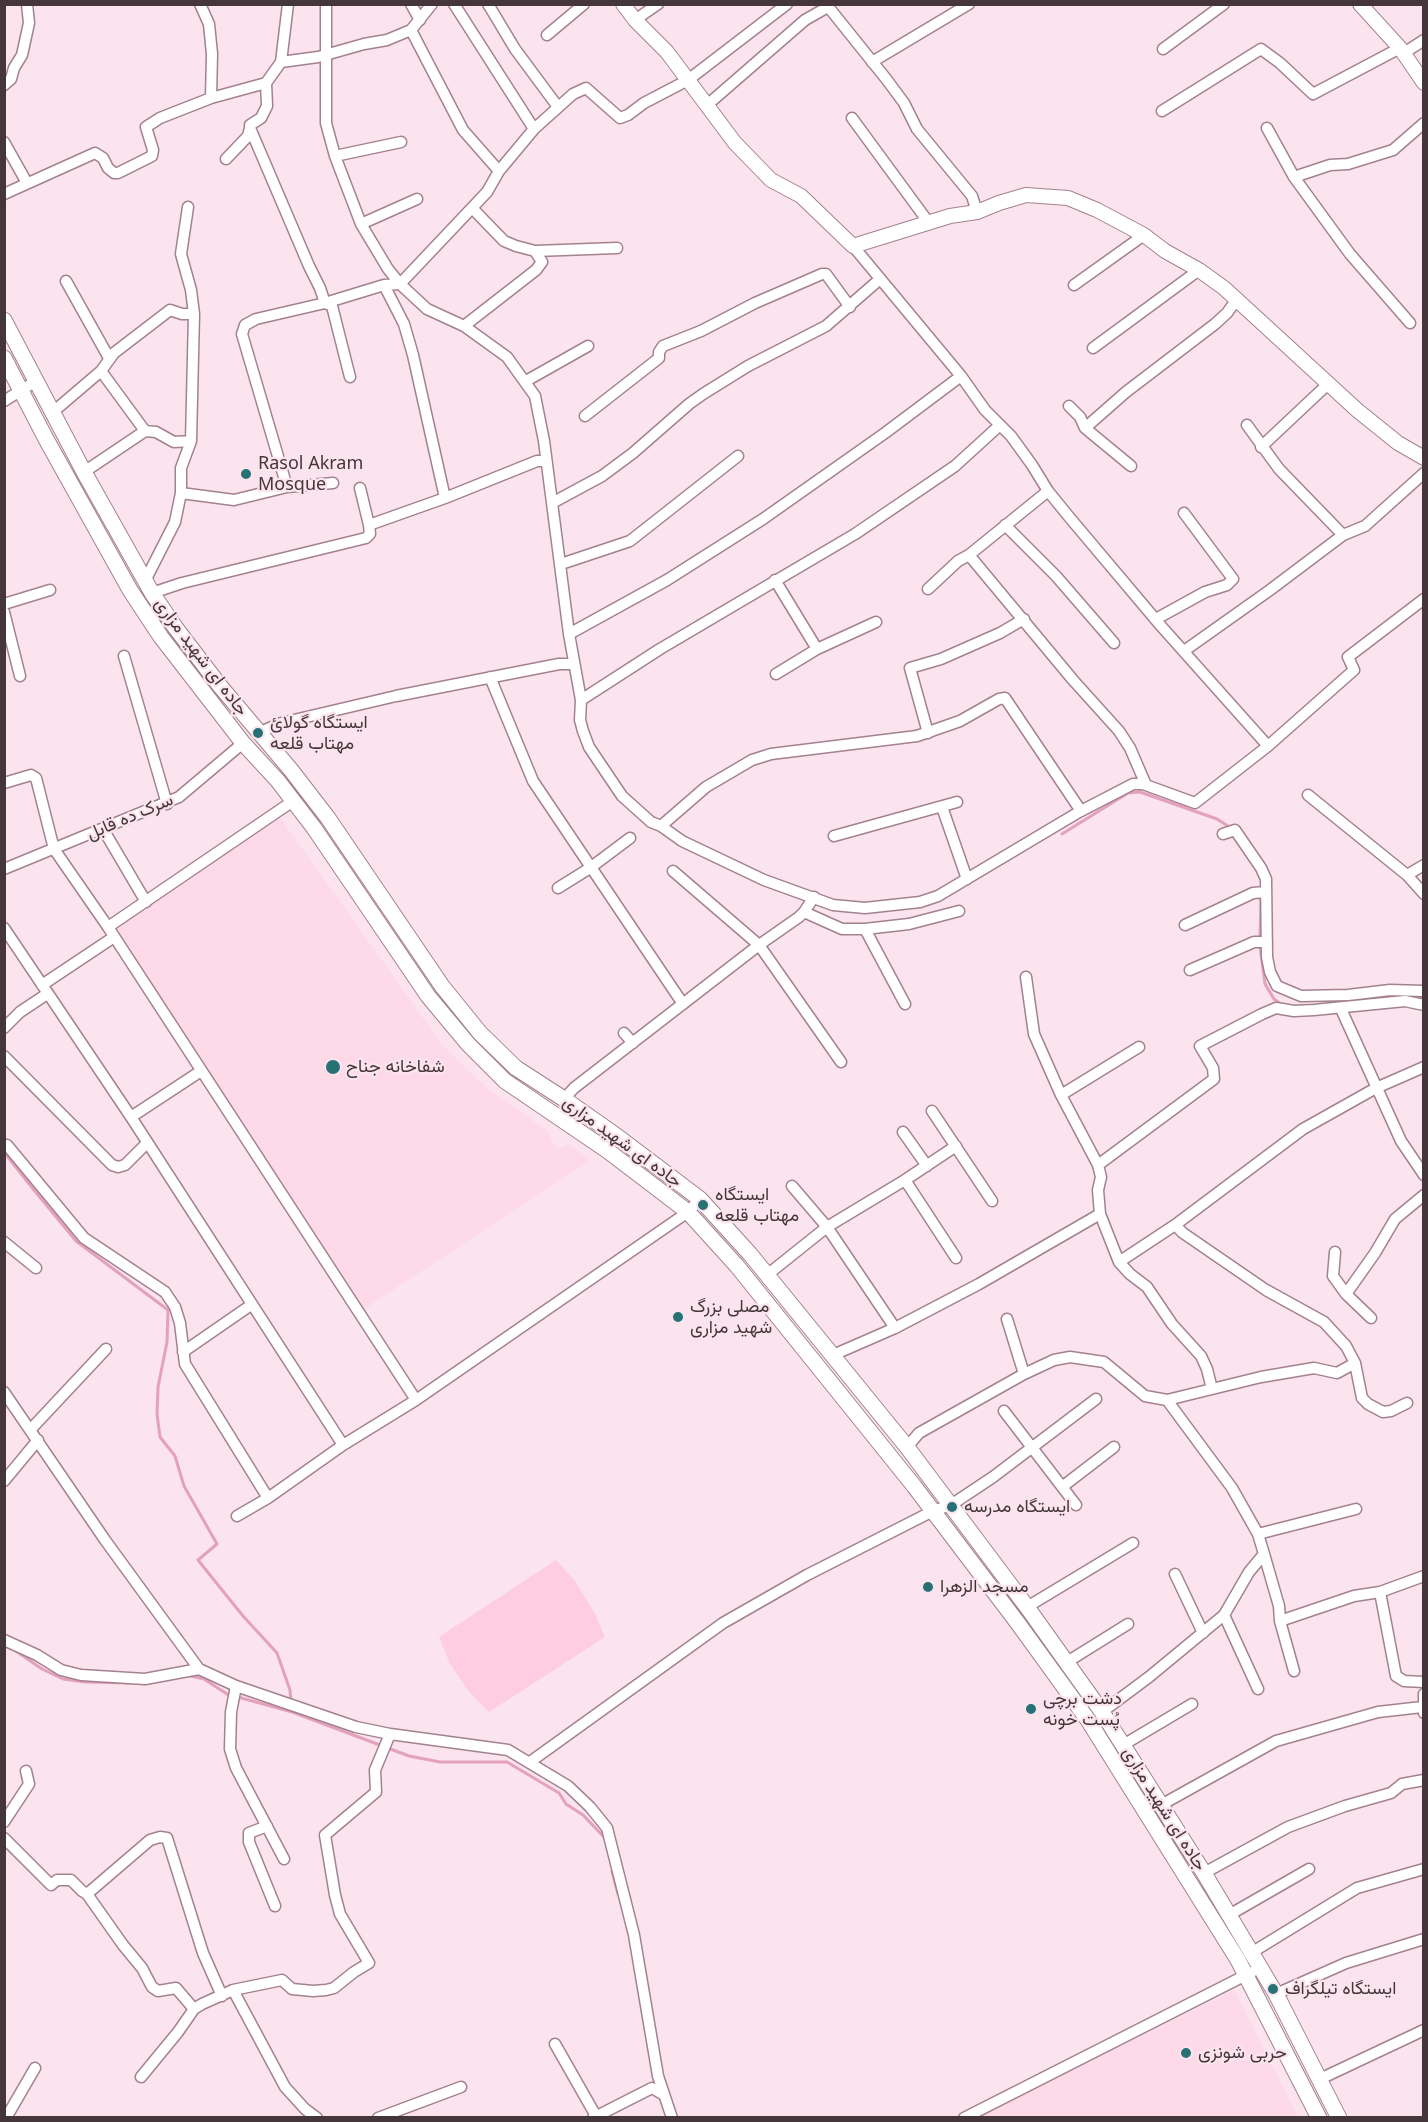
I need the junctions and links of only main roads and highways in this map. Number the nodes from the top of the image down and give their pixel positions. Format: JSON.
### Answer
{"nodes":[{"id":1,"x":4,"y":320,"type":"edge"},
{"id":2,"x":4,"y":358,"type":"edge"},
{"id":3,"x":371,"y":896,"type":"junction"},
{"id":4,"x":1319,"y":2118,"type":"edge"},
{"id":5,"x":1339,"y":2118,"type":"edge"}],
"edges":[{"from":1,"to":3,"type":"main road","name":"جاده ای شهید مزاری"},
{"from":2,"to":3,"type":"main road","name":"جاده ای شهید مزاری"},
{"from":3,"to":4,"type":"main road","name":"جاده ای شهید مزاری"},
{"from":3,"to":5,"type":"main road","name":"جاده ای شهید مزاری"}]}
